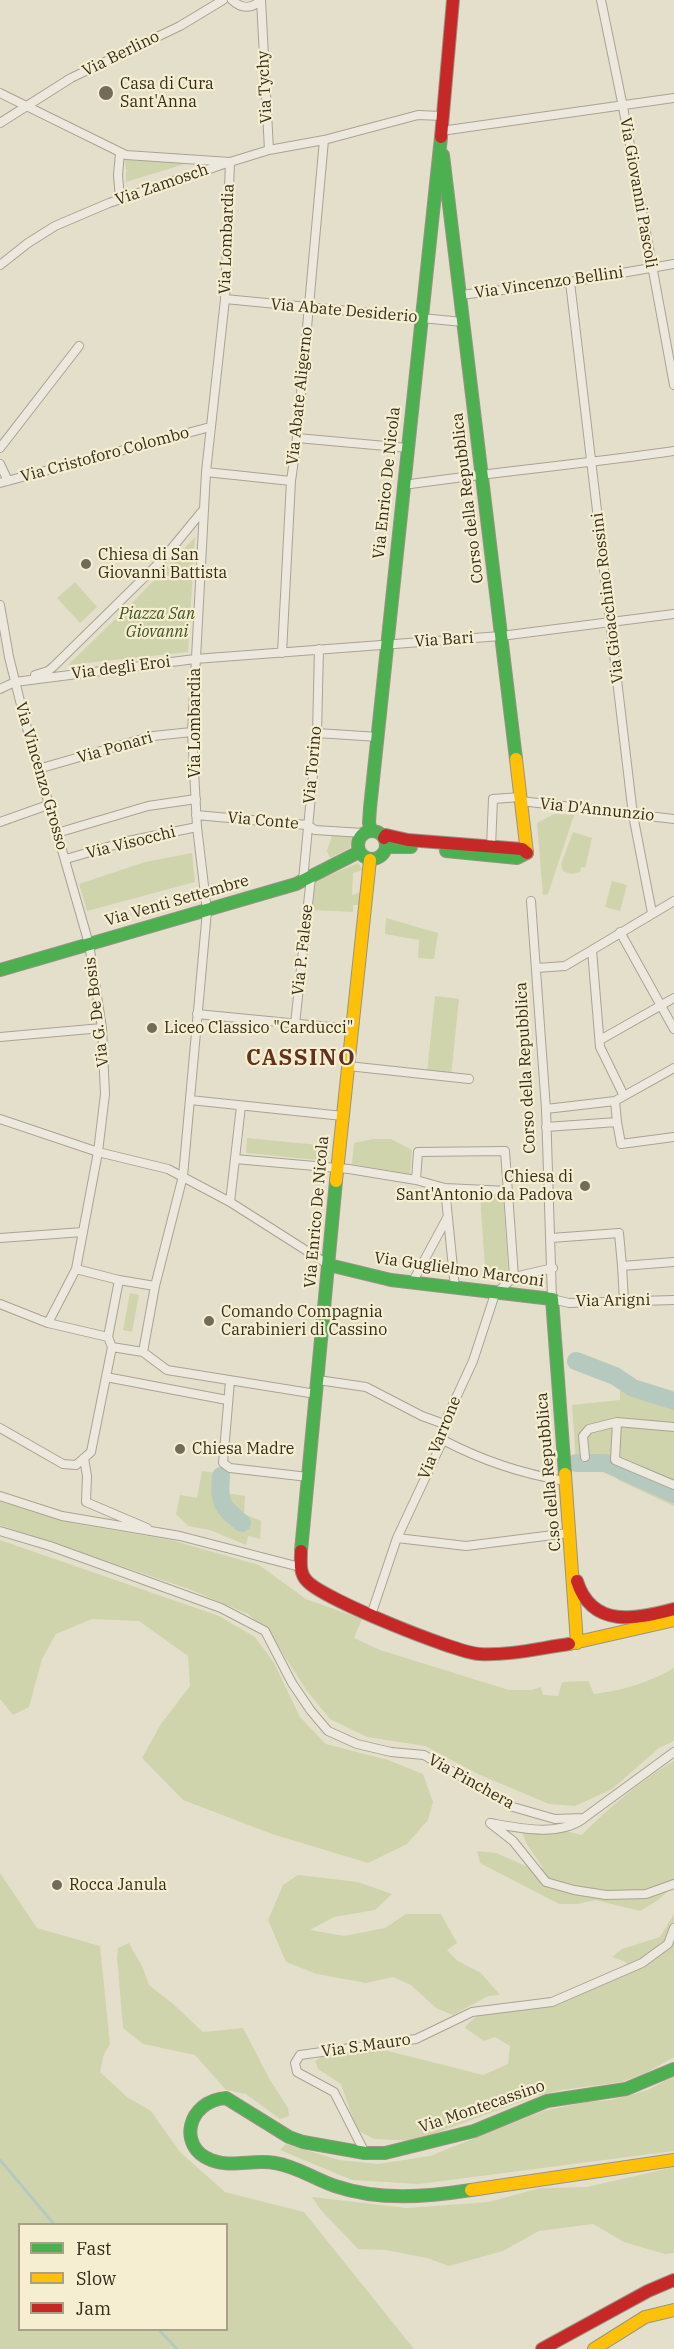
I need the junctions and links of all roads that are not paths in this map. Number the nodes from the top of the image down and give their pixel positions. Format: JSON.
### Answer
{"nodes":[{"id":1,"x":453,"y":0,"type":"edge"},
{"id":2,"x":601,"y":0,"type":"edge"},
{"id":3,"x":233,"y":1,"type":"edge"},
{"id":4,"x":221,"y":2,"type":"edge"},
{"id":5,"x":259,"y":2,"type":"edge"},
{"id":6,"x":0,"y":93,"type":"edge"},
{"id":7,"x":674,"y":98,"type":"edge"},
{"id":8,"x":25,"y":106,"type":"junction"},
{"id":9,"x":623,"y":106,"type":"junction"},
{"id":10,"x":442,"y":116,"type":"junction"},
{"id":11,"x":0,"y":123,"type":"edge"},
{"id":12,"x":441,"y":135,"type":"junction"},
{"id":13,"x":324,"y":140,"type":"junction"},
{"id":14,"x":268,"y":150,"type":"junction"},
{"id":15,"x":120,"y":153,"type":"junction"},
{"id":16,"x":230,"y":162,"type":"junction"},
{"id":17,"x":120,"y":199,"type":"junction"},
{"id":18,"x":449,"y":204,"type":"junction"},
{"id":19,"x":433,"y":205,"type":"junction"},
{"id":20,"x":674,"y":264,"type":"edge"},
{"id":21,"x":0,"y":265,"type":"edge"},
{"id":22,"x":651,"y":268,"type":"junction"},
{"id":23,"x":570,"y":282,"type":"junction"},
{"id":24,"x":460,"y":295,"type":"junction"},
{"id":25,"x":225,"y":299,"type":"junction"},
{"id":26,"x":308,"y":307,"type":"junction"},
{"id":27,"x":421,"y":318,"type":"junction"},
{"id":28,"x":463,"y":322,"type":"junction"},
{"id":29,"x":79,"y":346,"type":"dead end"},
{"id":30,"x":674,"y":386,"type":"edge"},
{"id":31,"x":210,"y":427,"type":"junction"},
{"id":32,"x":297,"y":438,"type":"junction"},
{"id":33,"x":0,"y":448,"type":"edge"},
{"id":34,"x":408,"y":448,"type":"junction"},
{"id":35,"x":674,"y":451,"type":"edge"},
{"id":36,"x":591,"y":463,"type":"junction"},
{"id":37,"x":0,"y":464,"type":"edge"},
{"id":38,"x":206,"y":472,"type":"junction"},
{"id":39,"x":482,"y":474,"type":"junction"},
{"id":40,"x":291,"y":481,"type":"junction"},
{"id":41,"x":4,"y":482,"type":"edge"},
{"id":42,"x":404,"y":485,"type":"junction"},
{"id":43,"x":204,"y":508,"type":"junction"},
{"id":44,"x":0,"y":605,"type":"edge"},
{"id":45,"x":674,"y":614,"type":"edge"},
{"id":46,"x":611,"y":622,"type":"junction"},
{"id":47,"x":501,"y":636,"type":"junction"},
{"id":48,"x":387,"y":644,"type":"junction"},
{"id":49,"x":320,"y":649,"type":"junction"},
{"id":50,"x":282,"y":653,"type":"junction"},
{"id":51,"x":195,"y":659,"type":"junction"},
{"id":52,"x":48,"y":671,"type":"junction"},
{"id":53,"x":57,"y":676,"type":"junction"},
{"id":54,"x":15,"y":682,"type":"junction"},
{"id":55,"x":0,"y":689,"type":"edge"},
{"id":56,"x":192,"y":732,"type":"junction"},
{"id":57,"x":317,"y":734,"type":"junction"},
{"id":58,"x":378,"y":737,"type":"junction"},
{"id":59,"x":38,"y":769,"type":"junction"},
{"id":60,"x":195,"y":799,"type":"junction"},
{"id":61,"x":521,"y":799,"type":"junction"},
{"id":62,"x":48,"y":805,"type":"junction"},
{"id":63,"x":633,"y":814,"type":"junction"},
{"id":64,"x":196,"y":815,"type":"junction"},
{"id":65,"x":674,"y":819,"type":"edge"},
{"id":66,"x":0,"y":822,"type":"edge"},
{"id":67,"x":307,"y":825,"type":"junction"},
{"id":68,"x":197,"y":827,"type":"junction"},
{"id":69,"x":367,"y":832,"type":"junction"},
{"id":70,"x":57,"y":833,"type":"junction"},
{"id":71,"x":385,"y":842,"type":"junction"},
{"id":72,"x":491,"y":847,"type":"junction"},
{"id":73,"x":359,"y":852,"type":"junction"},
{"id":74,"x":527,"y":853,"type":"junction"},
{"id":75,"x":66,"y":859,"type":"junction"},
{"id":76,"x":370,"y":860,"type":"junction"},
{"id":77,"x":307,"y":879,"type":"junction"},
{"id":78,"x":531,"y":901,"type":"dead end"},
{"id":79,"x":674,"y":901,"type":"edge"},
{"id":80,"x":207,"y":911,"type":"junction"},
{"id":81,"x":652,"y":913,"type":"junction"},
{"id":82,"x":620,"y":932,"type":"junction"},
{"id":83,"x":89,"y":944,"type":"junction"},
{"id":84,"x":592,"y":950,"type":"junction"},
{"id":85,"x":537,"y":968,"type":"junction"},
{"id":86,"x":0,"y":970,"type":"edge"},
{"id":87,"x":674,"y":998,"type":"edge"},
{"id":88,"x":661,"y":1006,"type":"junction"},
{"id":89,"x":197,"y":1014,"type":"junction"},
{"id":90,"x":295,"y":1024,"type":"junction"},
{"id":91,"x":102,"y":1028,"type":"junction"},
{"id":92,"x":351,"y":1029,"type":"junction"},
{"id":93,"x":674,"y":1029,"type":"edge"},
{"id":94,"x":0,"y":1037,"type":"edge"},
{"id":95,"x":600,"y":1040,"type":"junction"},
{"id":96,"x":348,"y":1066,"type":"junction"},
{"id":97,"x":674,"y":1068,"type":"edge"},
{"id":98,"x":469,"y":1079,"type":"dead end"},
{"id":99,"x":624,"y":1096,"type":"junction"},
{"id":100,"x":190,"y":1100,"type":"junction"},
{"id":101,"x":615,"y":1101,"type":"junction"},
{"id":102,"x":241,"y":1106,"type":"junction"},
{"id":103,"x":546,"y":1109,"type":"junction"},
{"id":104,"x":343,"y":1116,"type":"junction"},
{"id":105,"x":0,"y":1119,"type":"edge"},
{"id":106,"x":617,"y":1122,"type":"junction"},
{"id":107,"x":546,"y":1127,"type":"junction"},
{"id":108,"x":674,"y":1137,"type":"edge"},
{"id":109,"x":98,"y":1152,"type":"junction"},
{"id":110,"x":235,"y":1159,"type":"junction"},
{"id":111,"x":338,"y":1168,"type":"junction"},
{"id":112,"x":183,"y":1176,"type":"junction"},
{"id":113,"x":416,"y":1180,"type":"junction"},
{"id":114,"x":445,"y":1188,"type":"junction"},
{"id":115,"x":508,"y":1191,"type":"junction"},
{"id":116,"x":230,"y":1202,"type":"junction"},
{"id":117,"x":447,"y":1218,"type":"junction"},
{"id":118,"x":83,"y":1232,"type":"junction"},
{"id":119,"x":0,"y":1238,"type":"edge"},
{"id":120,"x":551,"y":1238,"type":"junction"},
{"id":121,"x":674,"y":1262,"type":"edge"},
{"id":122,"x":328,"y":1265,"type":"junction"},
{"id":123,"x":622,"y":1266,"type":"junction"},
{"id":124,"x":553,"y":1268,"type":"junction"},
{"id":125,"x":76,"y":1269,"type":"junction"},
{"id":126,"x":514,"y":1276,"type":"junction"},
{"id":127,"x":119,"y":1280,"type":"junction"},
{"id":128,"x":412,"y":1283,"type":"junction"},
{"id":129,"x":155,"y":1286,"type":"junction"},
{"id":130,"x":455,"y":1288,"type":"junction"},
{"id":131,"x":495,"y":1294,"type":"junction"},
{"id":132,"x":552,"y":1299,"type":"junction"},
{"id":133,"x":674,"y":1300,"type":"edge"},
{"id":134,"x":624,"y":1301,"type":"junction"},
{"id":135,"x":0,"y":1305,"type":"edge"},
{"id":136,"x":48,"y":1323,"type":"junction"},
{"id":137,"x":108,"y":1337,"type":"junction"},
{"id":138,"x":112,"y":1347,"type":"junction"},
{"id":139,"x":143,"y":1352,"type":"junction"},
{"id":140,"x":106,"y":1377,"type":"junction"},
{"id":141,"x":318,"y":1380,"type":"junction"},
{"id":142,"x":230,"y":1381,"type":"junction"},
{"id":143,"x":316,"y":1394,"type":"junction"},
{"id":144,"x":227,"y":1400,"type":"junction"},
{"id":145,"x":617,"y":1422,"type":"junction"},
{"id":146,"x":444,"y":1424,"type":"junction"},
{"id":147,"x":674,"y":1427,"type":"edge"},
{"id":148,"x":0,"y":1428,"type":"edge"},
{"id":149,"x":443,"y":1440,"type":"junction"},
{"id":150,"x":585,"y":1457,"type":"dead end"},
{"id":151,"x":84,"y":1458,"type":"junction"},
{"id":152,"x":308,"y":1477,"type":"junction"},
{"id":153,"x":565,"y":1480,"type":"junction"},
{"id":154,"x":674,"y":1485,"type":"edge"},
{"id":155,"x":0,"y":1496,"type":"edge"},
{"id":156,"x":0,"y":1531,"type":"edge"},
{"id":157,"x":158,"y":1533,"type":"junction"},
{"id":158,"x":569,"y":1533,"type":"junction"},
{"id":159,"x":396,"y":1538,"type":"junction"},
{"id":160,"x":300,"y":1567,"type":"junction"},
{"id":161,"x":573,"y":1567,"type":"junction"},
{"id":162,"x":674,"y":1609,"type":"edge"},
{"id":163,"x":371,"y":1615,"type":"junction"},
{"id":164,"x":674,"y":1620,"type":"edge"},
{"id":165,"x":577,"y":1643,"type":"junction"},
{"id":166,"x":674,"y":1752,"type":"edge"},
{"id":167,"x":584,"y":1818,"type":"junction"},
{"id":168,"x":674,"y":1884,"type":"edge"},
{"id":169,"x":674,"y":1928,"type":"edge"},
{"id":170,"x":674,"y":2069,"type":"edge"},
{"id":171,"x":365,"y":2153,"type":"junction"},
{"id":172,"x":674,"y":2160,"type":"edge"},
{"id":173,"x":674,"y":2280,"type":"edge"},
{"id":174,"x":674,"y":2310,"type":"edge"},
{"id":175,"x":542,"y":2349,"type":"edge"},
{"id":176,"x":594,"y":2349,"type":"edge"}],
"edges":[{"from":1,"to":10,"type":"street"},
{"from":2,"to":9,"type":"street","name":"Via Giovanni Pascoli"},
{"from":3,"to":4,"type":"street","name":"Via Berlino"},
{"from":3,"to":5,"type":"street"},
{"from":4,"to":8,"type":"street","name":"Via Berlino"},
{"from":5,"to":14,"type":"street","name":"Via Tychy"},
{"from":6,"to":8,"type":"street"},
{"from":7,"to":9,"type":"street"},
{"from":8,"to":11,"type":"street","name":"Via Berlino"},
{"from":8,"to":15,"type":"street"},
{"from":9,"to":12,"type":"street"},
{"from":9,"to":22,"type":"street","name":"Via Giovanni Pascoli"},
{"from":10,"to":12,"type":"street"},
{"from":10,"to":13,"type":"street","name":"Via Zamosch"},
{"from":12,"to":18,"type":"street","name":"Corso della Repubblica"},
{"from":12,"to":19,"type":"street","name":"Via Enrico De Nicola"},
{"from":13,"to":14,"type":"street","name":"Via Zamosch"},
{"from":13,"to":26,"type":"street","name":"Via Abate Aligerno"},
{"from":14,"to":16,"type":"street","name":"Via Zamosch"},
{"from":15,"to":16,"type":"street"},
{"from":15,"to":17,"type":"street"},
{"from":16,"to":17,"type":"street","name":"Via Zamosch"},
{"from":16,"to":25,"type":"street","name":"Via Lombardia"},
{"from":17,"to":21,"type":"street","name":"Via Zamosch"},
{"from":18,"to":19,"type":"street"},
{"from":18,"to":24,"type":"street","name":"Corso della Repubblica"},
{"from":19,"to":27,"type":"street","name":"Via Enrico De Nicola"},
{"from":20,"to":22,"type":"street","name":"Via Vincenzo Bellini"},
{"from":22,"to":23,"type":"street","name":"Via Vincenzo Bellini"},
{"from":22,"to":30,"type":"street","name":"Via Giovanni Pascoli"},
{"from":23,"to":24,"type":"street","name":"Via Vincenzo Bellini"},
{"from":23,"to":36,"type":"street","name":"Via Gioacchino Rossini"},
{"from":24,"to":28,"type":"street","name":"Corso della Repubblica"},
{"from":25,"to":26,"type":"street","name":"Via Abate Desiderio"},
{"from":25,"to":31,"type":"street","name":"Via Lombardia"},
{"from":26,"to":27,"type":"street","name":"Via Abate Desiderio"},
{"from":26,"to":32,"type":"street","name":"Via Abate Aligerno"},
{"from":27,"to":28,"type":"street","name":"Via Abate Desiderio"},
{"from":27,"to":34,"type":"street","name":"Via Enrico De Nicola"},
{"from":28,"to":39,"type":"street","name":"Corso della Repubblica"},
{"from":29,"to":33,"type":"street"},
{"from":31,"to":38,"type":"street","name":"Via Lombardia"},
{"from":31,"to":41,"type":"street","name":"Via Cristoforo Colombo"},
{"from":32,"to":34,"type":"street"},
{"from":32,"to":40,"type":"street","name":"Via Abate Aligerno"},
{"from":34,"to":42,"type":"street","name":"Via Enrico De Nicola"},
{"from":35,"to":36,"type":"street"},
{"from":36,"to":39,"type":"street"},
{"from":36,"to":46,"type":"street","name":"Via Gioacchino Rossini"},
{"from":37,"to":41,"type":"street"},
{"from":38,"to":40,"type":"street"},
{"from":38,"to":43,"type":"street","name":"Via Lombardia"},
{"from":39,"to":42,"type":"street"},
{"from":39,"to":47,"type":"street","name":"Corso della Repubblica"},
{"from":40,"to":50,"type":"street","name":"Via Abate Aligerno"},
{"from":42,"to":48,"type":"street","name":"Via Enrico De Nicola"},
{"from":43,"to":51,"type":"street","name":"Via Lombardia"},
{"from":43,"to":52,"type":"street"},
{"from":44,"to":54,"type":"street","name":"Via Vincenzo Grosso"},
{"from":45,"to":46,"type":"street","name":"Via Bari"},
{"from":46,"to":47,"type":"street","name":"Via Bari"},
{"from":46,"to":63,"type":"street","name":"Via Gioacchino Rossini"},
{"from":47,"to":48,"type":"street","name":"Via Bari"},
{"from":47,"to":61,"type":"street","name":"Corso della Repubblica"},
{"from":48,"to":49,"type":"street","name":"Via degli Eroi"},
{"from":48,"to":58,"type":"street","name":"Via Enrico De Nicola"},
{"from":49,"to":50,"type":"street","name":"Via degli Eroi"},
{"from":49,"to":57,"type":"street","name":"Via Torino"},
{"from":50,"to":51,"type":"street","name":"Via degli Eroi"},
{"from":51,"to":53,"type":"street","name":"Via degli Eroi"},
{"from":51,"to":56,"type":"street","name":"Via Lombardia"},
{"from":52,"to":53,"type":"street"},
{"from":52,"to":54,"type":"street"},
{"from":53,"to":54,"type":"street","name":"Via degli Eroi"},
{"from":54,"to":55,"type":"street","name":"Via degli Eroi"},
{"from":54,"to":59,"type":"street","name":"Via Vincenzo Grosso"},
{"from":56,"to":59,"type":"street","name":"Via Ponari"},
{"from":56,"to":60,"type":"street","name":"Via Lombardia"},
{"from":57,"to":58,"type":"street"},
{"from":57,"to":67,"type":"street","name":"Via Torino"},
{"from":58,"to":69,"type":"street","name":"Via Enrico De Nicola"},
{"from":59,"to":62,"type":"street","name":"Via Vincenzo Grosso"},
{"from":60,"to":64,"type":"street","name":"Via Lombardia"},
{"from":60,"to":70,"type":"street"},
{"from":61,"to":63,"type":"street","name":"Via D'Annunzio"},
{"from":61,"to":72,"type":"street","name":"Via D'Annunzio"},
{"from":61,"to":74,"type":"street","name":"Corso della Repubblica"},
{"from":62,"to":66,"type":"street"},
{"from":62,"to":70,"type":"street","name":"Via Vincenzo Grosso"},
{"from":63,"to":65,"type":"street","name":"Via D'Annunzio"},
{"from":63,"to":81,"type":"street","name":"Via Gioacchino Rossini"},
{"from":64,"to":67,"type":"street","name":"Via Conte"},
{"from":64,"to":68,"type":"street","name":"Via Lombardia"},
{"from":67,"to":69,"type":"street","name":"Via Conte"},
{"from":67,"to":77,"type":"street","name":"Via Torino"},
{"from":68,"to":75,"type":"street","name":"Via Visocchi"},
{"from":68,"to":80,"type":"street","name":"Via Lombardia"},
{"from":69,"to":71,"type":"street"},
{"from":69,"to":73,"type":"street"},
{"from":70,"to":75,"type":"street","name":"Via Vincenzo Grosso"},
{"from":71,"to":72,"type":"street"},
{"from":71,"to":74,"type":"street"},
{"from":71,"to":76,"type":"street"},
{"from":72,"to":74,"type":"street"},
{"from":73,"to":76,"type":"street"},
{"from":73,"to":77,"type":"street","name":"Via Venti Settembre"},
{"from":75,"to":83,"type":"street","name":"Via Vincenzo Grosso"},
{"from":76,"to":92,"type":"street","name":"Via Enrico De Nicola"},
{"from":77,"to":80,"type":"street","name":"Via Venti Settembre"},
{"from":77,"to":90,"type":"street","name":"Via P. Falese"},
{"from":78,"to":85,"type":"street","name":"Corso della Repubblica"},
{"from":79,"to":81,"type":"street","name":"Corso della Repubblica"},
{"from":80,"to":83,"type":"street","name":"Via Venti Settembre"},
{"from":80,"to":89,"type":"street","name":"Via Lombardia"},
{"from":81,"to":82,"type":"street","name":"Corso della Repubblica"},
{"from":82,"to":84,"type":"street","name":"Corso della Repubblica"},
{"from":82,"to":88,"type":"street"},
{"from":83,"to":86,"type":"street","name":"Via Venti Settembre"},
{"from":83,"to":91,"type":"street","name":"Via G. De Bosis"},
{"from":84,"to":85,"type":"street","name":"Corso della Repubblica"},
{"from":84,"to":95,"type":"street"},
{"from":85,"to":103,"type":"street","name":"Corso della Repubblica"},
{"from":87,"to":88,"type":"street"},
{"from":88,"to":93,"type":"street"},
{"from":88,"to":95,"type":"street"},
{"from":89,"to":90,"type":"street"},
{"from":89,"to":100,"type":"street","name":"Via Lombardia"},
{"from":90,"to":92,"type":"street"},
{"from":91,"to":94,"type":"street"},
{"from":91,"to":109,"type":"street","name":"Via G. De Bosis"},
{"from":92,"to":96,"type":"street","name":"Via Enrico De Nicola"},
{"from":95,"to":99,"type":"street"},
{"from":96,"to":98,"type":"street"},
{"from":96,"to":104,"type":"street","name":"Via Enrico De Nicola"},
{"from":97,"to":99,"type":"street"},
{"from":99,"to":101,"type":"street"},
{"from":100,"to":102,"type":"street"},
{"from":100,"to":112,"type":"street","name":"Via Lombardia"},
{"from":101,"to":103,"type":"street"},
{"from":101,"to":106,"type":"street"},
{"from":102,"to":104,"type":"street"},
{"from":102,"to":110,"type":"street"},
{"from":103,"to":107,"type":"street","name":"Corso della Repubblica"},
{"from":104,"to":111,"type":"street","name":"Via Enrico De Nicola"},
{"from":105,"to":109,"type":"street","name":"Via Guglielmo Marconi"},
{"from":106,"to":107,"type":"street"},
{"from":106,"to":108,"type":"street"},
{"from":107,"to":120,"type":"street","name":"Corso della Repubblica"},
{"from":109,"to":112,"type":"street","name":"Via Guglielmo Marconi"},
{"from":109,"to":118,"type":"street","name":"Via G. De Bosis"},
{"from":110,"to":111,"type":"street"},
{"from":110,"to":116,"type":"street"},
{"from":111,"to":113,"type":"street"},
{"from":111,"to":122,"type":"street","name":"Via Enrico De Nicola"},
{"from":112,"to":116,"type":"street","name":"Via Guglielmo Marconi"},
{"from":112,"to":129,"type":"street","name":"Via Lombardia"},
{"from":113,"to":114,"type":"street"},
{"from":113,"to":115,"type":"street"},
{"from":114,"to":115,"type":"street"},
{"from":114,"to":117,"type":"street"},
{"from":115,"to":126,"type":"street"},
{"from":116,"to":122,"type":"street","name":"Via Guglielmo Marconi"},
{"from":117,"to":128,"type":"street"},
{"from":117,"to":130,"type":"street"},
{"from":118,"to":119,"type":"street"},
{"from":118,"to":125,"type":"street","name":"Via G. De Bosis"},
{"from":120,"to":123,"type":"street"},
{"from":120,"to":124,"type":"street","name":"Corso della Repubblica"},
{"from":121,"to":123,"type":"street"},
{"from":122,"to":128,"type":"street","name":"Via Guglielmo Marconi"},
{"from":122,"to":141,"type":"street","name":"Via Enrico De Nicola"},
{"from":123,"to":134,"type":"street"},
{"from":124,"to":126,"type":"street"},
{"from":124,"to":132,"type":"street","name":"Corso della Repubblica"},
{"from":125,"to":127,"type":"street"},
{"from":125,"to":136,"type":"street","name":"Via G. De Bosis"},
{"from":126,"to":131,"type":"street"},
{"from":127,"to":129,"type":"street"},
{"from":127,"to":137,"type":"street"},
{"from":128,"to":130,"type":"street","name":"Via Guglielmo Marconi"},
{"from":129,"to":139,"type":"street","name":"Via Lombardia"},
{"from":130,"to":131,"type":"street","name":"Via Guglielmo Marconi"},
{"from":131,"to":132,"type":"street","name":"Via Guglielmo Marconi"},
{"from":131,"to":146,"type":"street","name":"Via Varrone"},
{"from":132,"to":134,"type":"street","name":"Via Arigni"},
{"from":132,"to":153,"type":"street","name":"C.so della Repubblica"},
{"from":133,"to":134,"type":"street","name":"Via Arigni"},
{"from":135,"to":136,"type":"street"},
{"from":136,"to":137,"type":"street"},
{"from":137,"to":138,"type":"street"},
{"from":138,"to":139,"type":"street"},
{"from":138,"to":140,"type":"street"},
{"from":139,"to":142,"type":"street"},
{"from":140,"to":144,"type":"street"},
{"from":140,"to":151,"type":"street"},
{"from":141,"to":143,"type":"street","name":"Via Enrico De Nicola"},
{"from":141,"to":146,"type":"street"},
{"from":142,"to":143,"type":"street"},
{"from":142,"to":144,"type":"street"},
{"from":143,"to":152,"type":"street","name":"Via Enrico De Nicola"},
{"from":144,"to":152,"type":"street"},
{"from":145,"to":147,"type":"street"},
{"from":145,"to":150,"type":"street"},
{"from":145,"to":154,"type":"street"},
{"from":146,"to":149,"type":"street","name":"Via Varrone"},
{"from":148,"to":151,"type":"street"},
{"from":149,"to":153,"type":"street"},
{"from":149,"to":159,"type":"street","name":"Via Varrone"},
{"from":151,"to":157,"type":"street"},
{"from":152,"to":160,"type":"street","name":"Via Enrico De Nicola"},
{"from":153,"to":158,"type":"street","name":"C.so della Repubblica"},
{"from":155,"to":157,"type":"street"},
{"from":156,"to":167,"type":"street","name":"Via Pinchera"},
{"from":157,"to":160,"type":"street"},
{"from":158,"to":159,"type":"street"},
{"from":158,"to":161,"type":"street","name":"C.so della Repubblica"},
{"from":159,"to":163,"type":"street","name":"Via Varrone"},
{"from":160,"to":163,"type":"street"},
{"from":161,"to":162,"type":"street"},
{"from":161,"to":165,"type":"street","name":"C.so della Repubblica"},
{"from":163,"to":165,"type":"street"},
{"from":164,"to":165,"type":"street"},
{"from":166,"to":167,"type":"street"},
{"from":167,"to":168,"type":"street"},
{"from":169,"to":171,"type":"street","name":"Via S.Mauro"},
{"from":170,"to":171,"type":"street","name":"Via Montecassino"},
{"from":171,"to":172,"type":"street","name":"Via Montecassino"},
{"from":173,"to":175,"type":"street"},
{"from":174,"to":176,"type":"street"}]}
